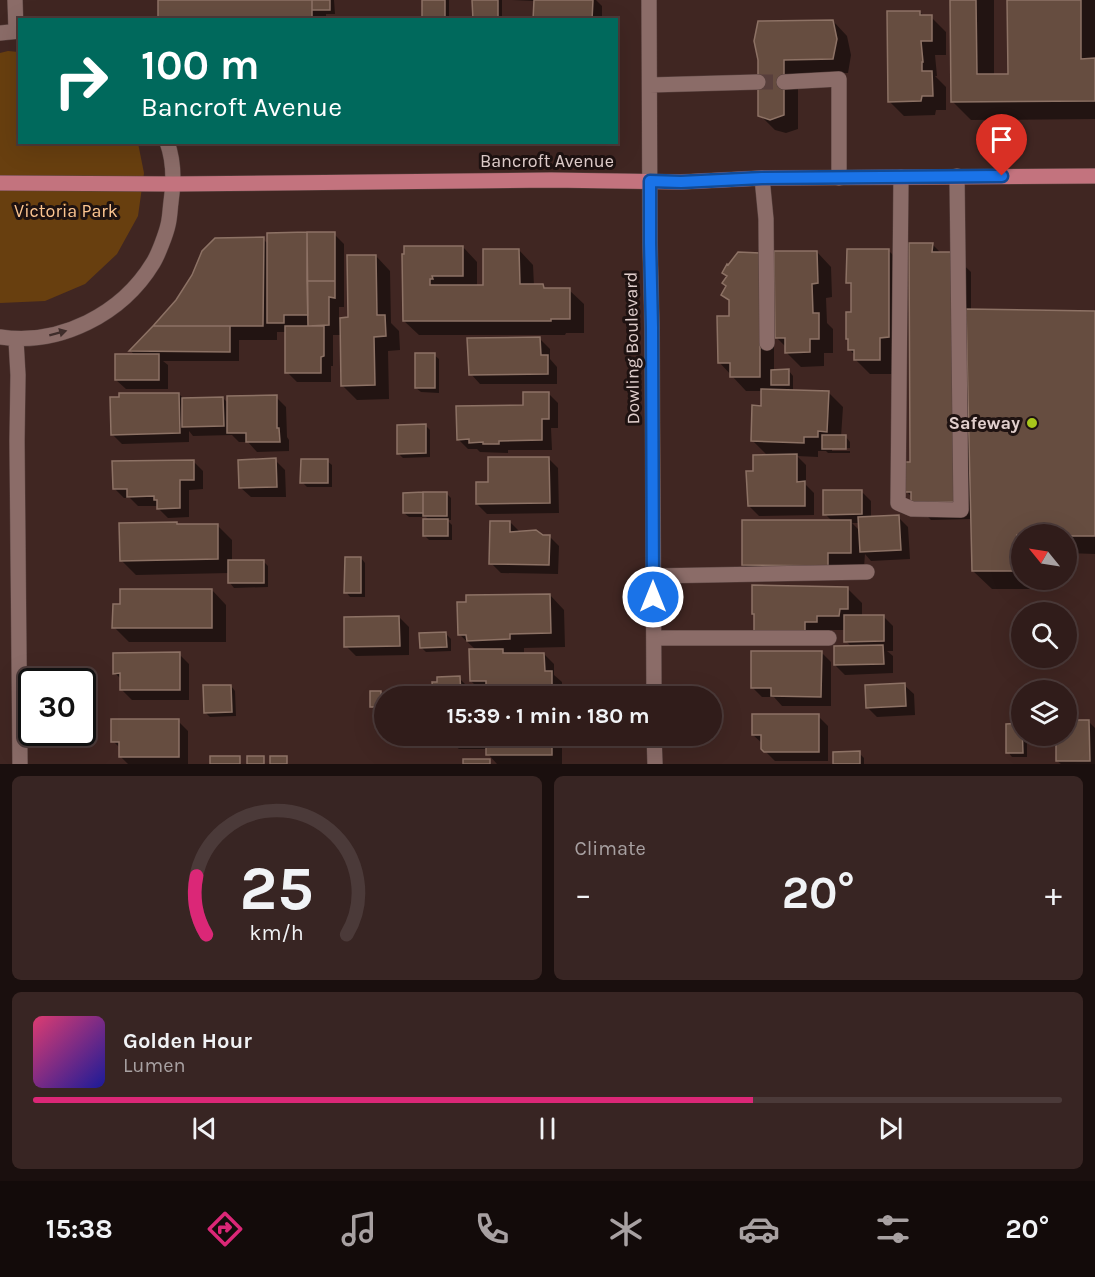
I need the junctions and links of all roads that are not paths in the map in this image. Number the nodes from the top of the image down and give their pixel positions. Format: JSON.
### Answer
{"nodes":[{"id":1,"x":15,"y":0,"type":"edge"},
{"id":2,"x":649,"y":0,"type":"edge"},
{"id":3,"x":18,"y":31,"type":"edge"},
{"id":4,"x":0,"y":33,"type":"edge"},
{"id":5,"x":758,"y":82,"type":"tunnel mouth"},
{"id":6,"x":784,"y":82,"type":"tunnel mouth"},
{"id":7,"x":650,"y":85,"type":"junction"},
{"id":8,"x":168,"y":144,"type":"edge"},
{"id":9,"x":957,"y":176,"type":"junction"},
{"id":10,"x":1095,"y":176,"type":"edge"},
{"id":11,"x":901,"y":177,"type":"junction"},
{"id":12,"x":762,"y":178,"type":"junction"},
{"id":13,"x":839,"y":178,"type":"junction"},
{"id":14,"x":650,"y":181,"type":"junction"},
{"id":15,"x":0,"y":183,"type":"edge"},
{"id":16,"x":174,"y":184,"type":"junction"},
{"id":17,"x":0,"y":338,"type":"edge"},
{"id":18,"x":16,"y":340,"type":"junction"},
{"id":19,"x":767,"y":343,"type":"dead end"},
{"id":20,"x":867,"y":572,"type":"dead end"},
{"id":21,"x":653,"y":576,"type":"junction"},
{"id":22,"x":654,"y":638,"type":"junction"},
{"id":23,"x":829,"y":638,"type":"dead end"},
{"id":24,"x":654,"y":686,"type":"edge"},
{"id":25,"x":654,"y":746,"type":"edge"},
{"id":26,"x":20,"y":764,"type":"edge"},
{"id":27,"x":655,"y":764,"type":"edge"}],
"edges":[{"from":1,"to":3,"type":"street"},
{"from":2,"to":7,"type":"street","name":"Dowling Boulevard"},
{"from":3,"to":4,"type":"street"},
{"from":5,"to":7,"type":"street"},
{"from":6,"to":13,"type":"street"},
{"from":7,"to":14,"type":"street","name":"Dowling Boulevard"},
{"from":8,"to":16,"type":"street"},
{"from":9,"to":10,"type":"main road","name":"Bancroft Avenue"},
{"from":9,"to":11,"type":"main road","name":"Bancroft Avenue"},
{"from":9,"to":11,"type":"street"},
{"from":11,"to":13,"type":"main road","name":"Bancroft Avenue"},
{"from":12,"to":13,"type":"main road","name":"Bancroft Avenue"},
{"from":12,"to":14,"type":"main road","name":"Bancroft Avenue"},
{"from":12,"to":19,"type":"street"},
{"from":14,"to":16,"type":"main road","name":"Bancroft Avenue"},
{"from":14,"to":21,"type":"street","name":"Dowling Boulevard"},
{"from":15,"to":16,"type":"main road","name":"Bancroft Avenue"},
{"from":18,"to":16,"type":"street","one_way":true},
{"from":17,"to":18,"type":"street"},
{"from":18,"to":26,"type":"street"},
{"from":20,"to":21,"type":"street"},
{"from":21,"to":22,"type":"street","name":"Dowling Boulevard"},
{"from":22,"to":23,"type":"street"},
{"from":22,"to":24,"type":"street","name":"Dowling Boulevard"},
{"from":25,"to":27,"type":"street"}]}
